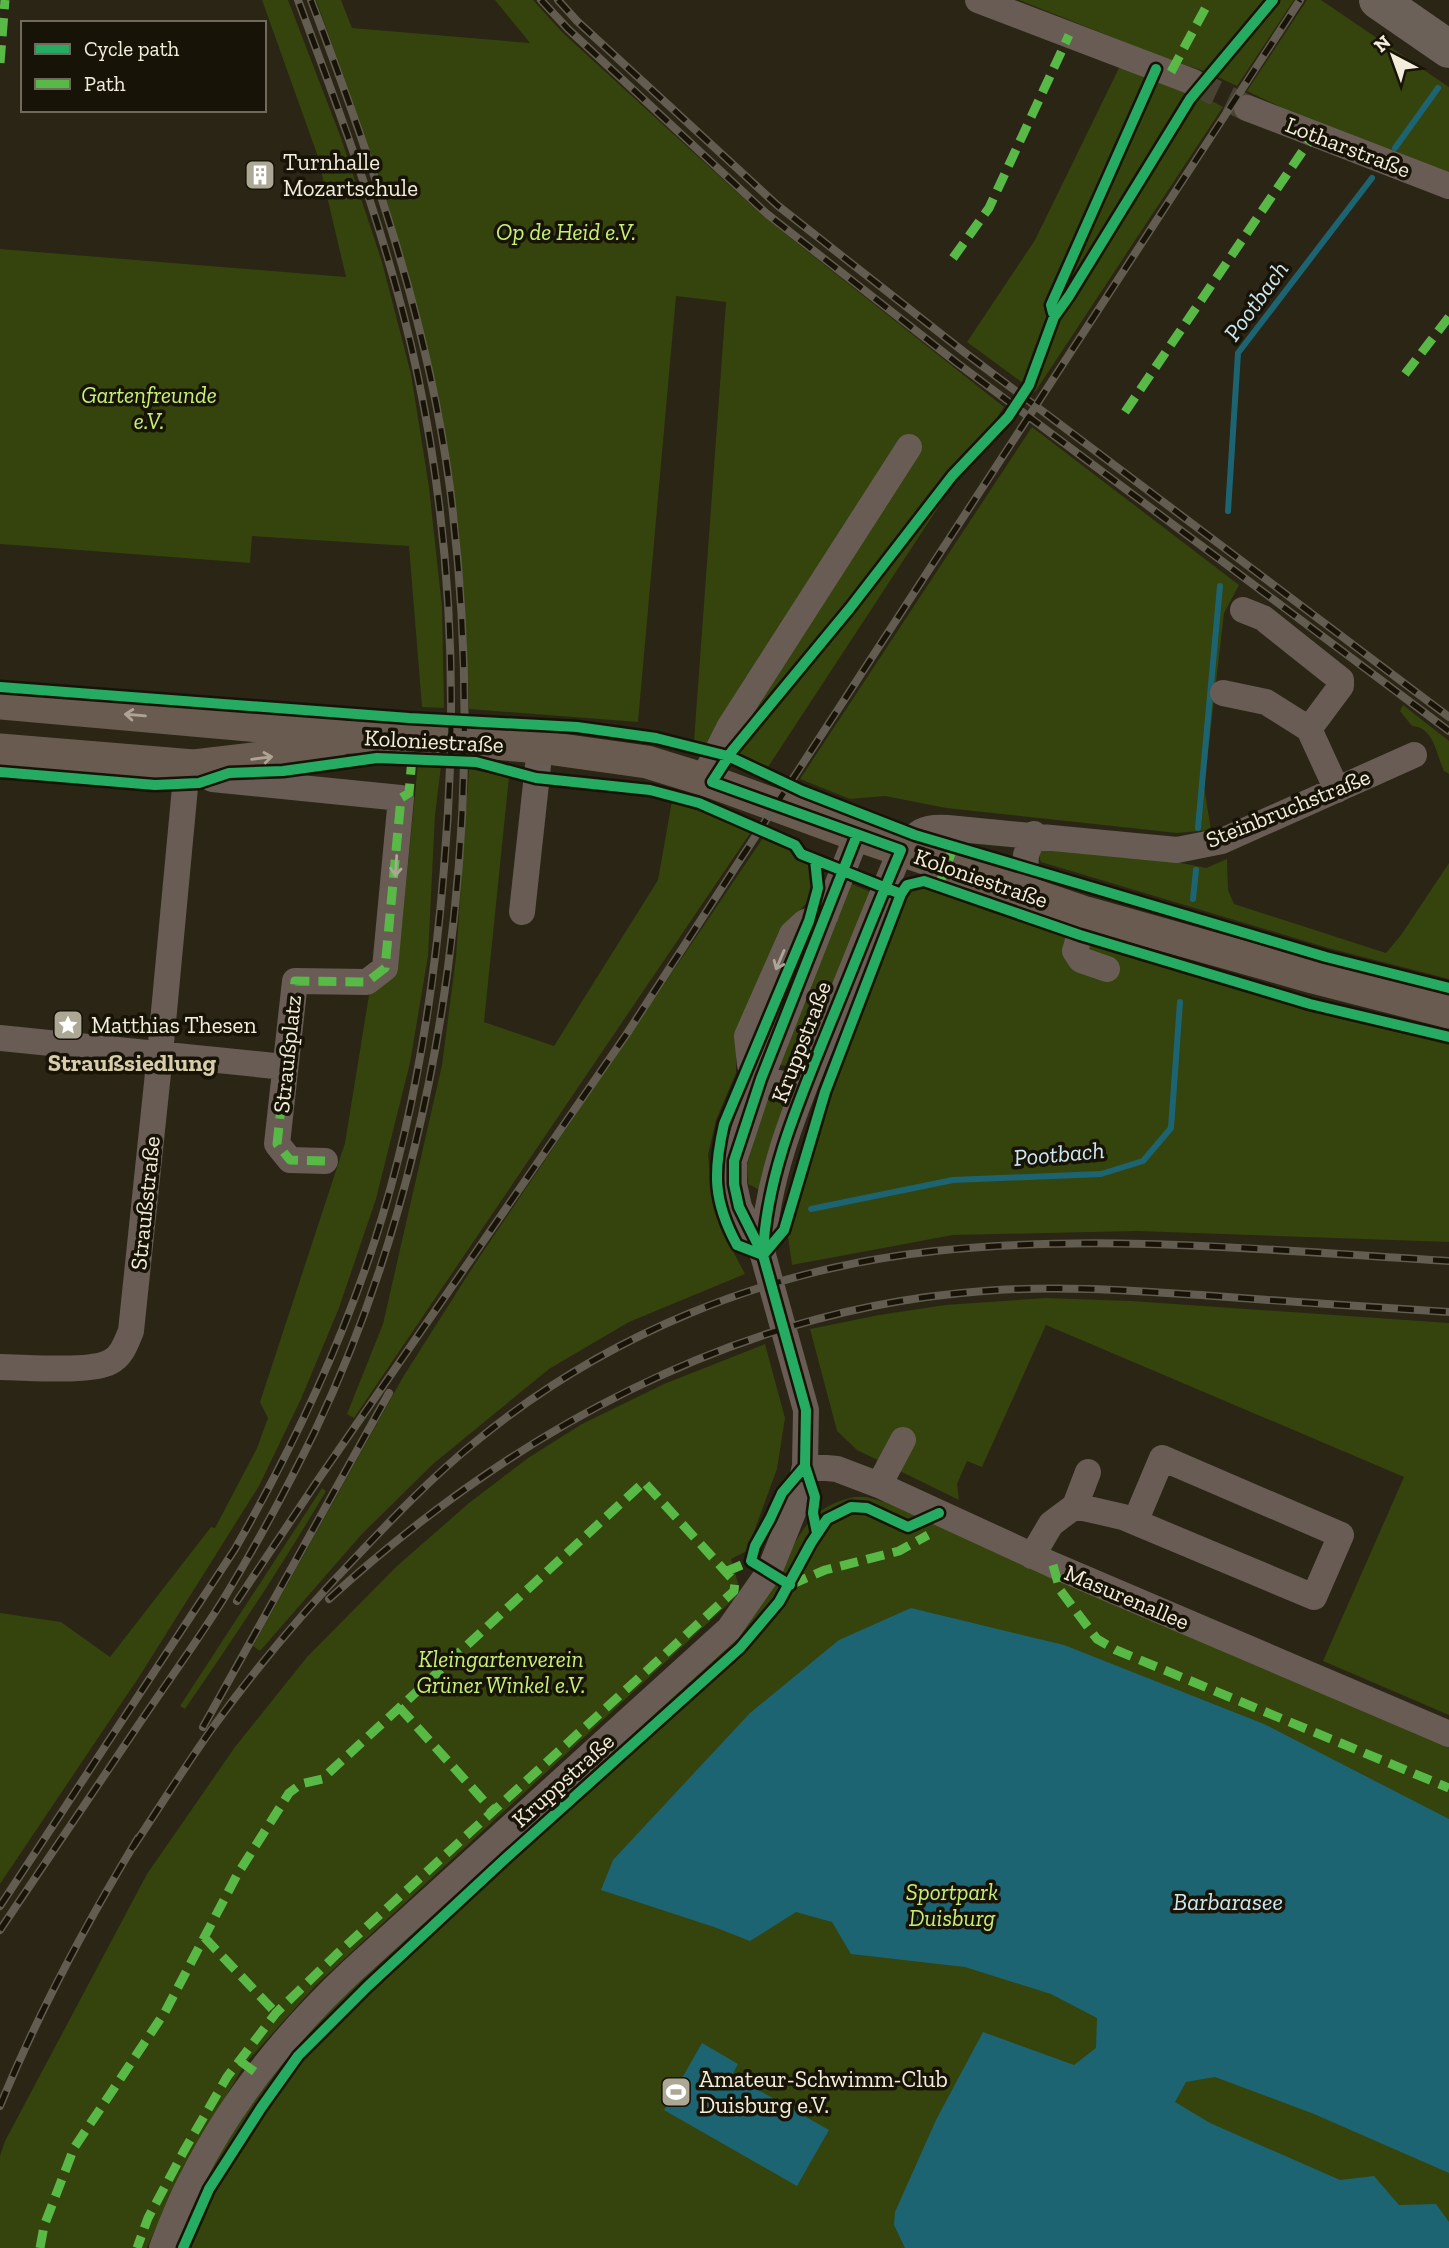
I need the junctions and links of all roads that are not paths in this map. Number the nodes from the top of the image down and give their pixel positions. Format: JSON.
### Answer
{"nodes":[{"id":1,"x":978,"y":0,"type":"edge"},
{"id":2,"x":1378,"y":0,"type":"edge"},
{"id":3,"x":1449,"y":49,"type":"edge"},
{"id":4,"x":1194,"y":82,"type":"tunnel mouth"},
{"id":5,"x":1247,"y":108,"type":"tunnel mouth"},
{"id":6,"x":1449,"y":186,"type":"edge"},
{"id":7,"x":909,"y":447,"type":"dead end"},
{"id":8,"x":1243,"y":610,"type":"dead end"},
{"id":9,"x":1223,"y":693,"type":"dead end"},
{"id":10,"x":0,"y":704,"type":"edge"},
{"id":11,"x":1310,"y":729,"type":"junction"},
{"id":12,"x":346,"y":737,"type":"junction"},
{"id":13,"x":540,"y":747,"type":"junction"},
{"id":14,"x":0,"y":750,"type":"edge"},
{"id":15,"x":1414,"y":755,"type":"dead end"},
{"id":16,"x":190,"y":766,"type":"junction"},
{"id":17,"x":703,"y":779,"type":"junction"},
{"id":18,"x":1337,"y":790,"type":"junction"},
{"id":19,"x":1034,"y":834,"type":"junction"},
{"id":20,"x":857,"y":835,"type":"junction"},
{"id":21,"x":901,"y":850,"type":"junction"},
{"id":22,"x":1024,"y":893,"type":"junction"},
{"id":23,"x":522,"y":912,"type":"dead end"},
{"id":24,"x":1086,"y":914,"type":"junction"},
{"id":25,"x":1107,"y":970,"type":"dead end"},
{"id":26,"x":368,"y":982,"type":"joint"},
{"id":27,"x":1449,"y":1012,"type":"edge"},
{"id":28,"x":0,"y":1038,"type":"edge"},
{"id":29,"x":160,"y":1054,"type":"junction"},
{"id":30,"x":285,"y":1067,"type":"junction"},
{"id":31,"x":761,"y":1079,"type":"junction"},
{"id":32,"x":807,"y":1081,"type":"junction"},
{"id":33,"x":325,"y":1161,"type":"dead end"},
{"id":34,"x":763,"y":1255,"type":"junction"},
{"id":35,"x":0,"y":1367,"type":"edge"},
{"id":36,"x":903,"y":1440,"type":"dead end"},
{"id":37,"x":805,"y":1465,"type":"junction"},
{"id":38,"x":1088,"y":1472,"type":"dead end"},
{"id":39,"x":879,"y":1485,"type":"junction"},
{"id":40,"x":1075,"y":1506,"type":"junction"},
{"id":41,"x":1135,"y":1522,"type":"junction"},
{"id":42,"x":1032,"y":1556,"type":"junction"},
{"id":43,"x":1449,"y":1734,"type":"edge"},
{"id":44,"x":162,"y":2248,"type":"edge"}],
"edges":[{"from":1,"to":4,"type":"street"},
{"from":2,"to":3,"type":"highway"},
{"from":5,"to":6,"type":"street","name":"Lotharstraße"},
{"from":7,"to":17,"type":"street"},
{"from":8,"to":11,"type":"street"},
{"from":9,"to":11,"type":"street"},
{"from":12,"to":10,"type":"main road","name":"Koloniestraße","one_way":true},
{"from":11,"to":18,"type":"street"},
{"from":12,"to":13,"type":"main road","name":"Koloniestraße"},
{"from":16,"to":12,"type":"main road","name":"Koloniestraße","one_way":true},
{"from":13,"to":17,"type":"main road","name":"Koloniestraße"},
{"from":13,"to":23,"type":"street"},
{"from":14,"to":16,"type":"main road","name":"Koloniestraße"},
{"from":15,"to":18,"type":"street","name":"Steinbruchstraße"},
{"from":16,"to":26,"type":"street","name":"Koloniestraße","one_way":true},
{"from":16,"to":29,"type":"street","name":"Straußstraße"},
{"from":17,"to":20,"type":"main road","name":"Koloniestraße"},
{"from":18,"to":19,"type":"street","name":"Steinbruchstraße"},
{"from":19,"to":21,"type":"street","name":"Steinbruchstraße"},
{"from":19,"to":22,"type":"street"},
{"from":20,"to":21,"type":"main road","name":"Koloniestraße"},
{"from":20,"to":31,"type":"street","name":"Kruppstraße","one_way":true},
{"from":21,"to":22,"type":"main road","name":"Koloniestraße"},
{"from":21,"to":32,"type":"street","name":"Kruppstraße"},
{"from":22,"to":24,"type":"main road","name":"Koloniestraße"},
{"from":24,"to":25,"type":"street"},
{"from":24,"to":27,"type":"main road","name":"Koloniestraße"},
{"from":26,"to":30,"type":"street","name":"Straußplatz"},
{"from":28,"to":29,"type":"street"},
{"from":29,"to":30,"type":"street"},
{"from":29,"to":35,"type":"street","name":"Straußstraße"},
{"from":30,"to":33,"type":"street","name":"Straußplatz"},
{"from":31,"to":32,"type":"street"},
{"from":31,"to":34,"type":"street","name":"Kruppstraße"},
{"from":32,"to":34,"type":"street","name":"Kruppstraße"},
{"from":34,"to":37,"type":"street","name":"Kruppstraße"},
{"from":36,"to":39,"type":"street"},
{"from":37,"to":39,"type":"street","name":"Masurenallee"},
{"from":37,"to":44,"type":"street","name":"Kruppstraße"},
{"from":38,"to":40,"type":"street"},
{"from":39,"to":42,"type":"street","name":"Masurenallee"},
{"from":40,"to":41,"type":"street"},
{"from":40,"to":42,"type":"street"},
{"from":41,"to":41,"type":"street"},
{"from":42,"to":43,"type":"street","name":"Masurenallee"}]}
